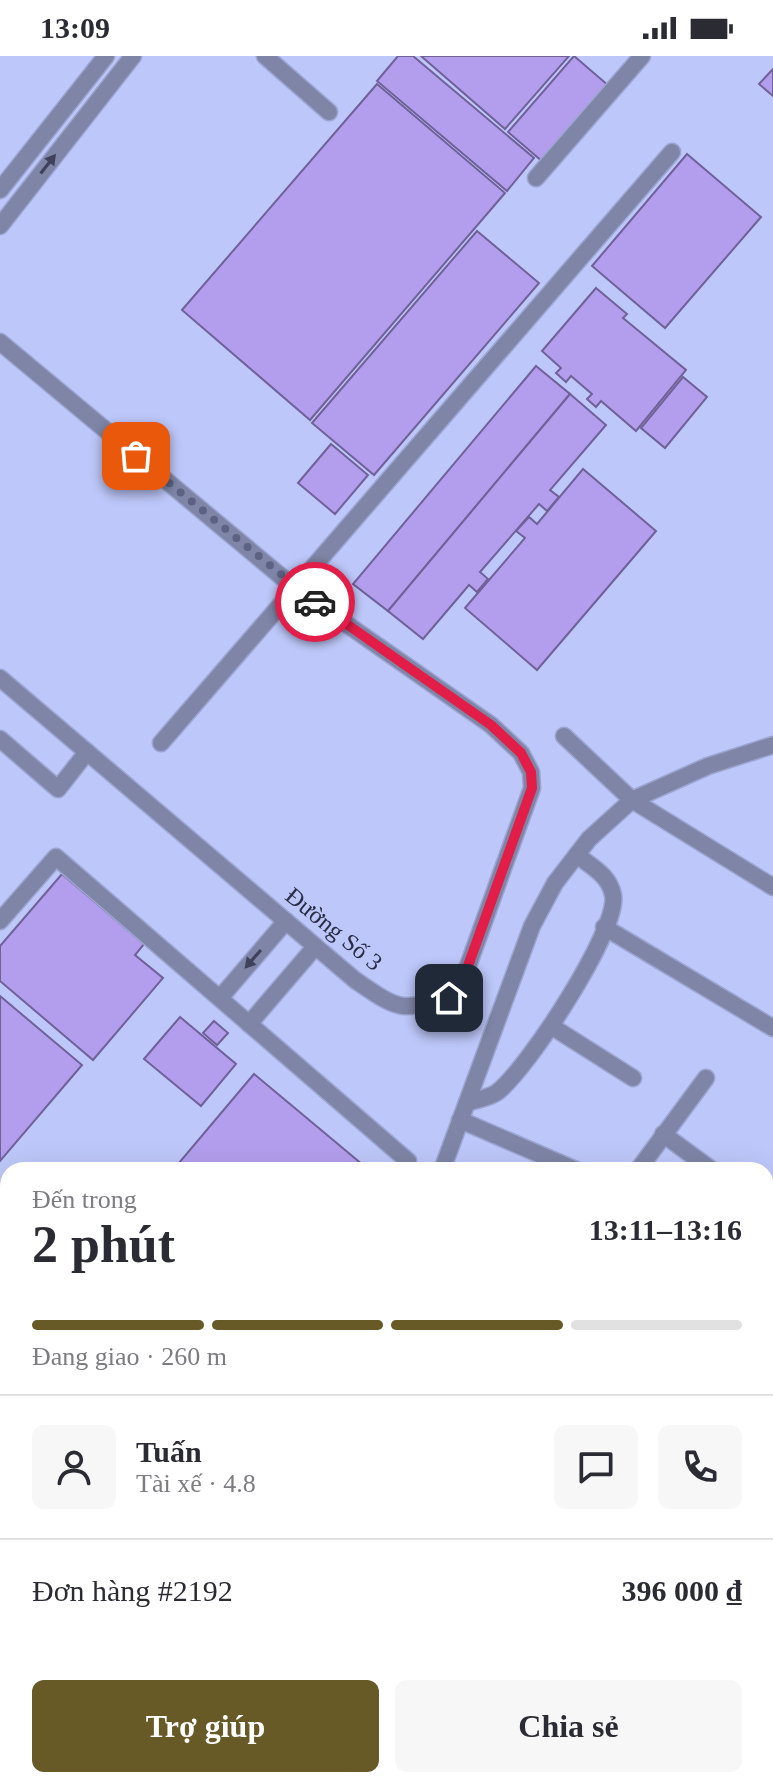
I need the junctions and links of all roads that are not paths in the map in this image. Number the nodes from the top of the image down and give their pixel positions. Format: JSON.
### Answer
{"nodes":[{"id":1,"x":106,"y":56,"type":"edge"},
{"id":2,"x":133,"y":56,"type":"edge"},
{"id":3,"x":265,"y":56,"type":"edge"},
{"id":4,"x":642,"y":56,"type":"edge"},
{"id":5,"x":329,"y":112,"type":"dead end"},
{"id":6,"x":672,"y":152,"type":"dead end"},
{"id":7,"x":536,"y":178,"type":"dead end"},
{"id":8,"x":0,"y":190,"type":"edge"},
{"id":9,"x":0,"y":226,"type":"edge"},
{"id":10,"x":0,"y":342,"type":"edge"},
{"id":11,"x":295,"y":588,"type":"junction"},
{"id":12,"x":0,"y":678,"type":"edge"},
{"id":13,"x":564,"y":736,"type":"dead end"},
{"id":14,"x":0,"y":739,"type":"edge"},
{"id":15,"x":161,"y":743,"type":"dead end"},
{"id":16,"x":773,"y":745,"type":"edge"},
{"id":17,"x":87,"y":752,"type":"junction"},
{"id":18,"x":632,"y":800,"type":"junction"},
{"id":19,"x":577,"y":855,"type":"junction"},
{"id":20,"x":773,"y":887,"type":"edge"},
{"id":21,"x":0,"y":921,"type":"edge"},
{"id":22,"x":286,"y":921,"type":"junction"},
{"id":23,"x":604,"y":927,"type":"junction"},
{"id":24,"x":315,"y":947,"type":"junction"},
{"id":25,"x":220,"y":998,"type":"junction"},
{"id":26,"x":249,"y":1024,"type":"junction"},
{"id":27,"x":551,"y":1026,"type":"junction"},
{"id":28,"x":773,"y":1028,"type":"edge"},
{"id":29,"x":633,"y":1078,"type":"dead end"},
{"id":30,"x":706,"y":1078,"type":"dead end"},
{"id":31,"x":467,"y":1103,"type":"junction"},
{"id":32,"x":460,"y":1120,"type":"junction"},
{"id":33,"x":663,"y":1134,"type":"junction"},
{"id":34,"x":408,"y":1162,"type":"edge"},
{"id":35,"x":445,"y":1162,"type":"edge"},
{"id":36,"x":557,"y":1162,"type":"edge"},
{"id":37,"x":644,"y":1162,"type":"edge"},
{"id":38,"x":701,"y":1162,"type":"edge"}],
"edges":[{"from":1,"to":8,"type":"street"},
{"from":9,"to":2,"type":"street","one_way":true},
{"from":3,"to":5,"type":"street"},
{"from":4,"to":7,"type":"street"},
{"from":6,"to":11,"type":"street"},
{"from":10,"to":11,"type":"street","name":"Đường Số 3"},
{"from":11,"to":15,"type":"street"},
{"from":11,"to":24,"type":"street","name":"Đường Số 3"},
{"from":12,"to":17,"type":"street","name":"Đường Số 3"},
{"from":13,"to":18,"type":"street"},
{"from":14,"to":17,"type":"street"},
{"from":16,"to":18,"type":"street"},
{"from":17,"to":22,"type":"street","name":"Đường Số 3"},
{"from":18,"to":19,"type":"street"},
{"from":18,"to":20,"type":"street"},
{"from":19,"to":23,"type":"street"},
{"from":19,"to":31,"type":"street"},
{"from":21,"to":25,"type":"street"},
{"from":22,"to":24,"type":"street","name":"Đường Số 3"},
{"from":22,"to":25,"type":"street","one_way":true},
{"from":23,"to":27,"type":"street"},
{"from":23,"to":28,"type":"street"},
{"from":24,"to":26,"type":"street"},
{"from":25,"to":26,"type":"street"},
{"from":26,"to":34,"type":"street"},
{"from":27,"to":29,"type":"street"},
{"from":27,"to":31,"type":"street"},
{"from":30,"to":33,"type":"street"},
{"from":31,"to":32,"type":"street"},
{"from":32,"to":35,"type":"street"},
{"from":32,"to":36,"type":"street"},
{"from":33,"to":37,"type":"street"},
{"from":33,"to":38,"type":"street"}]}
